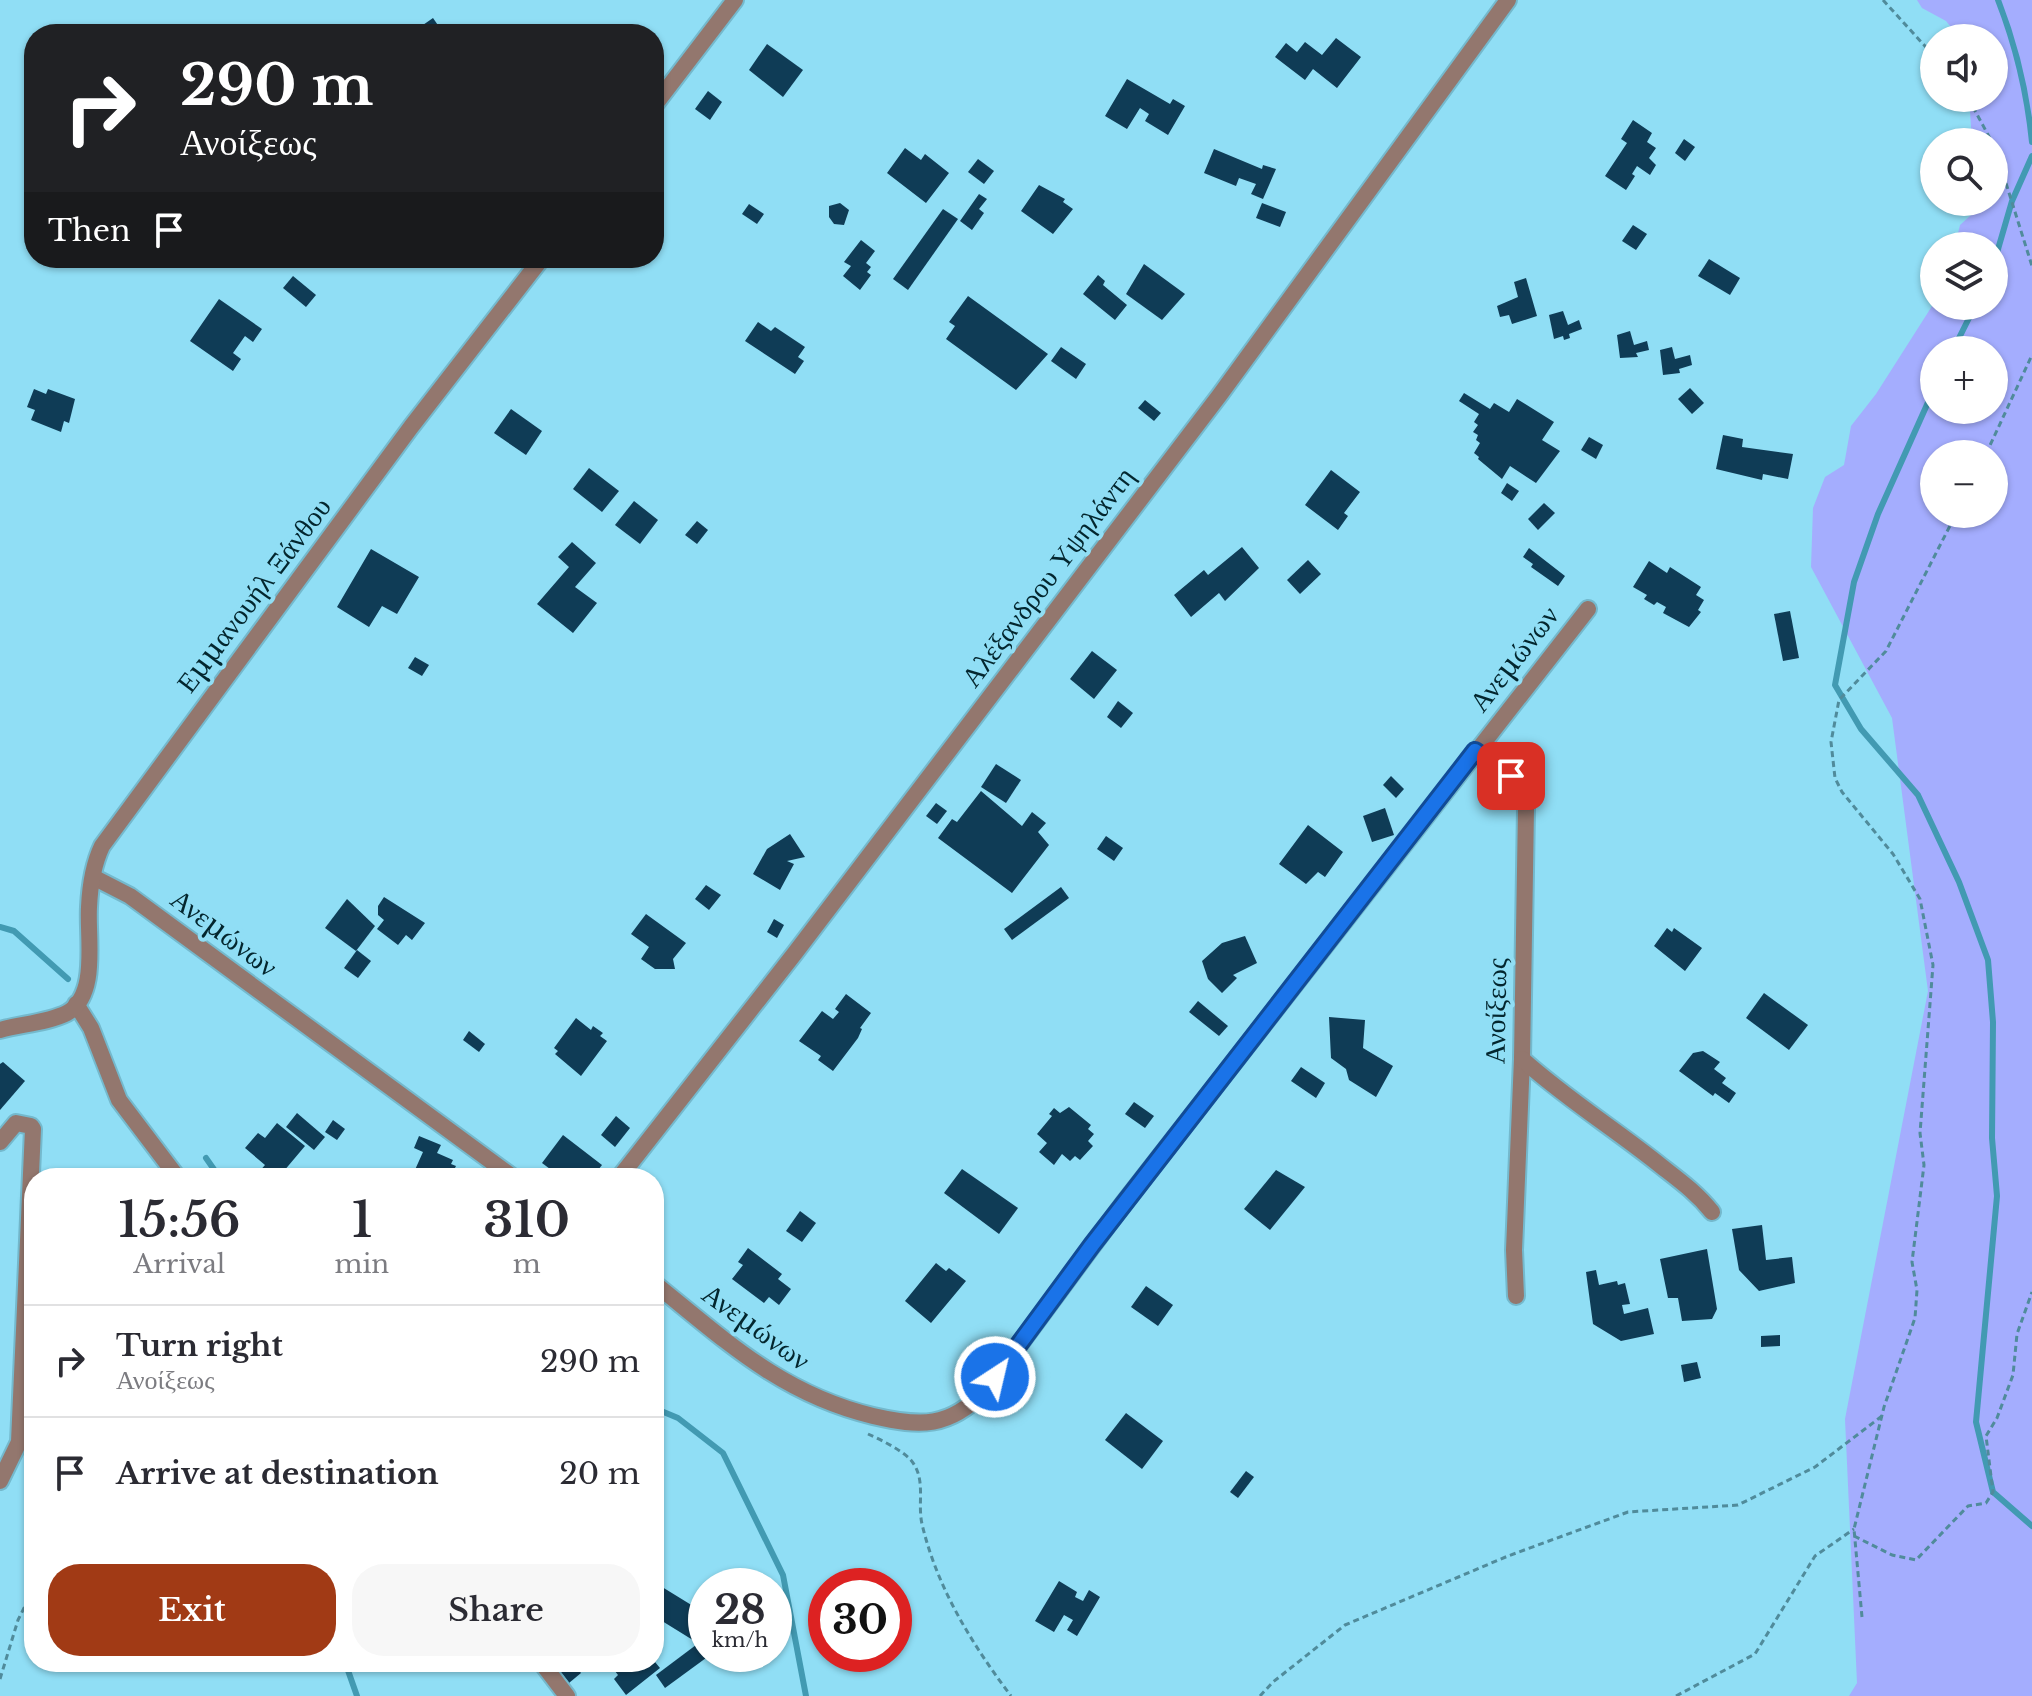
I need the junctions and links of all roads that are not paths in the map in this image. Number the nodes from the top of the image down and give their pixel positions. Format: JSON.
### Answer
{"nodes":[{"id":1,"x":735,"y":0,"type":"edge"},
{"id":2,"x":1508,"y":0,"type":"edge"},
{"id":3,"x":664,"y":93,"type":"edge"},
{"id":4,"x":534,"y":268,"type":"edge"},
{"id":5,"x":1588,"y":609,"type":"dead end"},
{"id":6,"x":1475,"y":751,"type":"junction"},
{"id":7,"x":93,"y":877,"type":"junction"},
{"id":8,"x":80,"y":999,"type":"junction"},
{"id":9,"x":0,"y":1030,"type":"edge"},
{"id":10,"x":1522,"y":1059,"type":"junction"},
{"id":11,"x":0,"y":1142,"type":"edge"},
{"id":12,"x":33,"y":1168,"type":"edge"},
{"id":13,"x":170,"y":1168,"type":"edge"},
{"id":14,"x":500,"y":1168,"type":"edge"},
{"id":15,"x":627,"y":1168,"type":"edge"},
{"id":16,"x":1712,"y":1212,"type":"dead end"},
{"id":17,"x":664,"y":1291,"type":"edge"},
{"id":18,"x":1516,"y":1296,"type":"dead end"},
{"id":19,"x":24,"y":1422,"type":"edge"},
{"id":20,"x":0,"y":1481,"type":"edge"},
{"id":21,"x":549,"y":1672,"type":"edge"},
{"id":22,"x":567,"y":1696,"type":"edge"}],
"edges":[{"from":1,"to":3,"type":"street"},
{"from":2,"to":15,"type":"street","name":"Αλέξανδρου Υψηλάντη"},
{"from":4,"to":7,"type":"street","name":"Εμμανουήλ Ξάνθου"},
{"from":5,"to":6,"type":"street","name":"Ανεμώνων"},
{"from":6,"to":10,"type":"street","name":"Ανοίξεως"},
{"from":6,"to":17,"type":"street","name":"Ανεμώνων"},
{"from":7,"to":8,"type":"street","name":"Εμμανουήλ Ξάνθου"},
{"from":7,"to":14,"type":"street","name":"Ανεμώνων"},
{"from":8,"to":9,"type":"street"},
{"from":8,"to":13,"type":"street"},
{"from":10,"to":16,"type":"street"},
{"from":10,"to":18,"type":"street","name":"Ανοίξεως"},
{"from":11,"to":12,"type":"street"},
{"from":19,"to":20,"type":"street"},
{"from":21,"to":22,"type":"street"}]}
